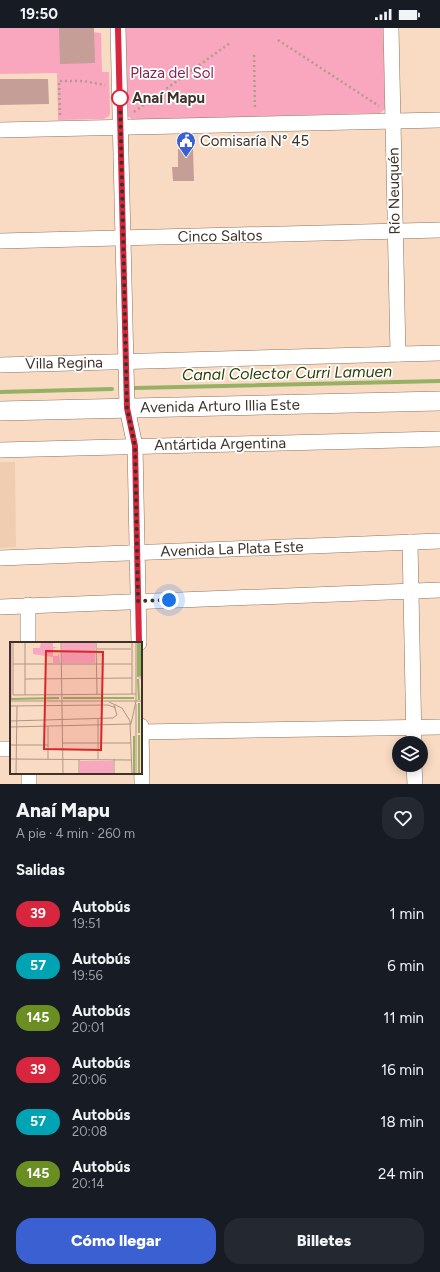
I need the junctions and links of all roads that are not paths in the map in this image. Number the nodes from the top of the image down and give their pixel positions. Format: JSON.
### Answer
{"nodes":[{"id":1,"x":118,"y":28,"type":"edge"},
{"id":2,"x":391,"y":28,"type":"edge"},
{"id":3,"x":440,"y":120,"type":"edge"},
{"id":4,"x":393,"y":121,"type":"junction"},
{"id":5,"x":120,"y":127,"type":"junction"},
{"id":6,"x":0,"y":130,"type":"edge"},
{"id":7,"x":440,"y":230,"type":"edge"},
{"id":8,"x":395,"y":231,"type":"junction"},
{"id":9,"x":123,"y":238,"type":"junction"},
{"id":10,"x":0,"y":241,"type":"edge"},
{"id":11,"x":440,"y":353,"type":"edge"},
{"id":12,"x":398,"y":354,"type":"junction"},
{"id":13,"x":126,"y":361,"type":"junction"},
{"id":14,"x":0,"y":365,"type":"edge"},
{"id":15,"x":440,"y":402,"type":"edge"},
{"id":16,"x":127,"y":408,"type":"junction"},
{"id":17,"x":0,"y":411,"type":"edge"},
{"id":18,"x":440,"y":439,"type":"edge"},
{"id":19,"x":135,"y":446,"type":"junction"},
{"id":20,"x":0,"y":450,"type":"edge"},
{"id":21,"x":440,"y":541,"type":"edge"},
{"id":22,"x":410,"y":542,"type":"junction"},
{"id":23,"x":137,"y":553,"type":"junction"},
{"id":24,"x":0,"y":558,"type":"edge"},
{"id":25,"x":440,"y":590,"type":"edge"},
{"id":26,"x":411,"y":591,"type":"junction"},
{"id":27,"x":138,"y":601,"type":"junction"},
{"id":28,"x":28,"y":605,"type":"junction"},
{"id":29,"x":0,"y":606,"type":"edge"},
{"id":30,"x":28,"y":642,"type":"edge"},
{"id":31,"x":139,"y":642,"type":"edge"},
{"id":32,"x":414,"y":727,"type":"junction"},
{"id":33,"x":440,"y":727,"type":"edge"},
{"id":34,"x":142,"y":732,"type":"edge"},
{"id":35,"x":414,"y":736,"type":"edge"},
{"id":36,"x":414,"y":772,"type":"edge"},
{"id":37,"x":142,"y":774,"type":"edge"},
{"id":38,"x":142,"y":784,"type":"edge"},
{"id":39,"x":415,"y":784,"type":"edge"}],
"edges":[{"from":1,"to":5,"type":"street"},
{"from":2,"to":4,"type":"street","name":"Río Neuquén"},
{"from":3,"to":4,"type":"street"},
{"from":4,"to":5,"type":"street"},
{"from":4,"to":8,"type":"street","name":"Río Neuquén"},
{"from":5,"to":6,"type":"street"},
{"from":5,"to":9,"type":"street"},
{"from":7,"to":8,"type":"street","name":"Cinco Saltos"},
{"from":8,"to":9,"type":"street","name":"Cinco Saltos"},
{"from":8,"to":12,"type":"street","name":"Río Neuquén"},
{"from":9,"to":10,"type":"street","name":"Cinco Saltos"},
{"from":9,"to":13,"type":"street"},
{"from":11,"to":12,"type":"street","name":"Villa Regina"},
{"from":12,"to":13,"type":"street","name":"Villa Regina"},
{"from":13,"to":14,"type":"street","name":"Villa Regina"},
{"from":13,"to":16,"type":"street"},
{"from":15,"to":16,"type":"main road","name":"Avenida Arturo Illia Este"},
{"from":16,"to":17,"type":"main road","name":"Avenida Arturo Illia Este"},
{"from":16,"to":19,"type":"street"},
{"from":18,"to":19,"type":"street","name":"Antártida Argentina"},
{"from":19,"to":20,"type":"street","name":"Antártida Argentina"},
{"from":19,"to":23,"type":"street"},
{"from":21,"to":22,"type":"street","name":"Avenida La Plata Este"},
{"from":22,"to":23,"type":"street","name":"Avenida La Plata Este"},
{"from":22,"to":26,"type":"street"},
{"from":23,"to":24,"type":"street","name":"Avenida La Plata Este"},
{"from":23,"to":27,"type":"street"},
{"from":25,"to":26,"type":"street"},
{"from":26,"to":27,"type":"street"},
{"from":26,"to":32,"type":"street"},
{"from":27,"to":28,"type":"street"},
{"from":27,"to":31,"type":"street"},
{"from":28,"to":29,"type":"street"},
{"from":28,"to":30,"type":"street"},
{"from":32,"to":33,"type":"street"},
{"from":32,"to":34,"type":"street"},
{"from":32,"to":35,"type":"street"},
{"from":36,"to":39,"type":"street"},
{"from":37,"to":38,"type":"street"}]}
